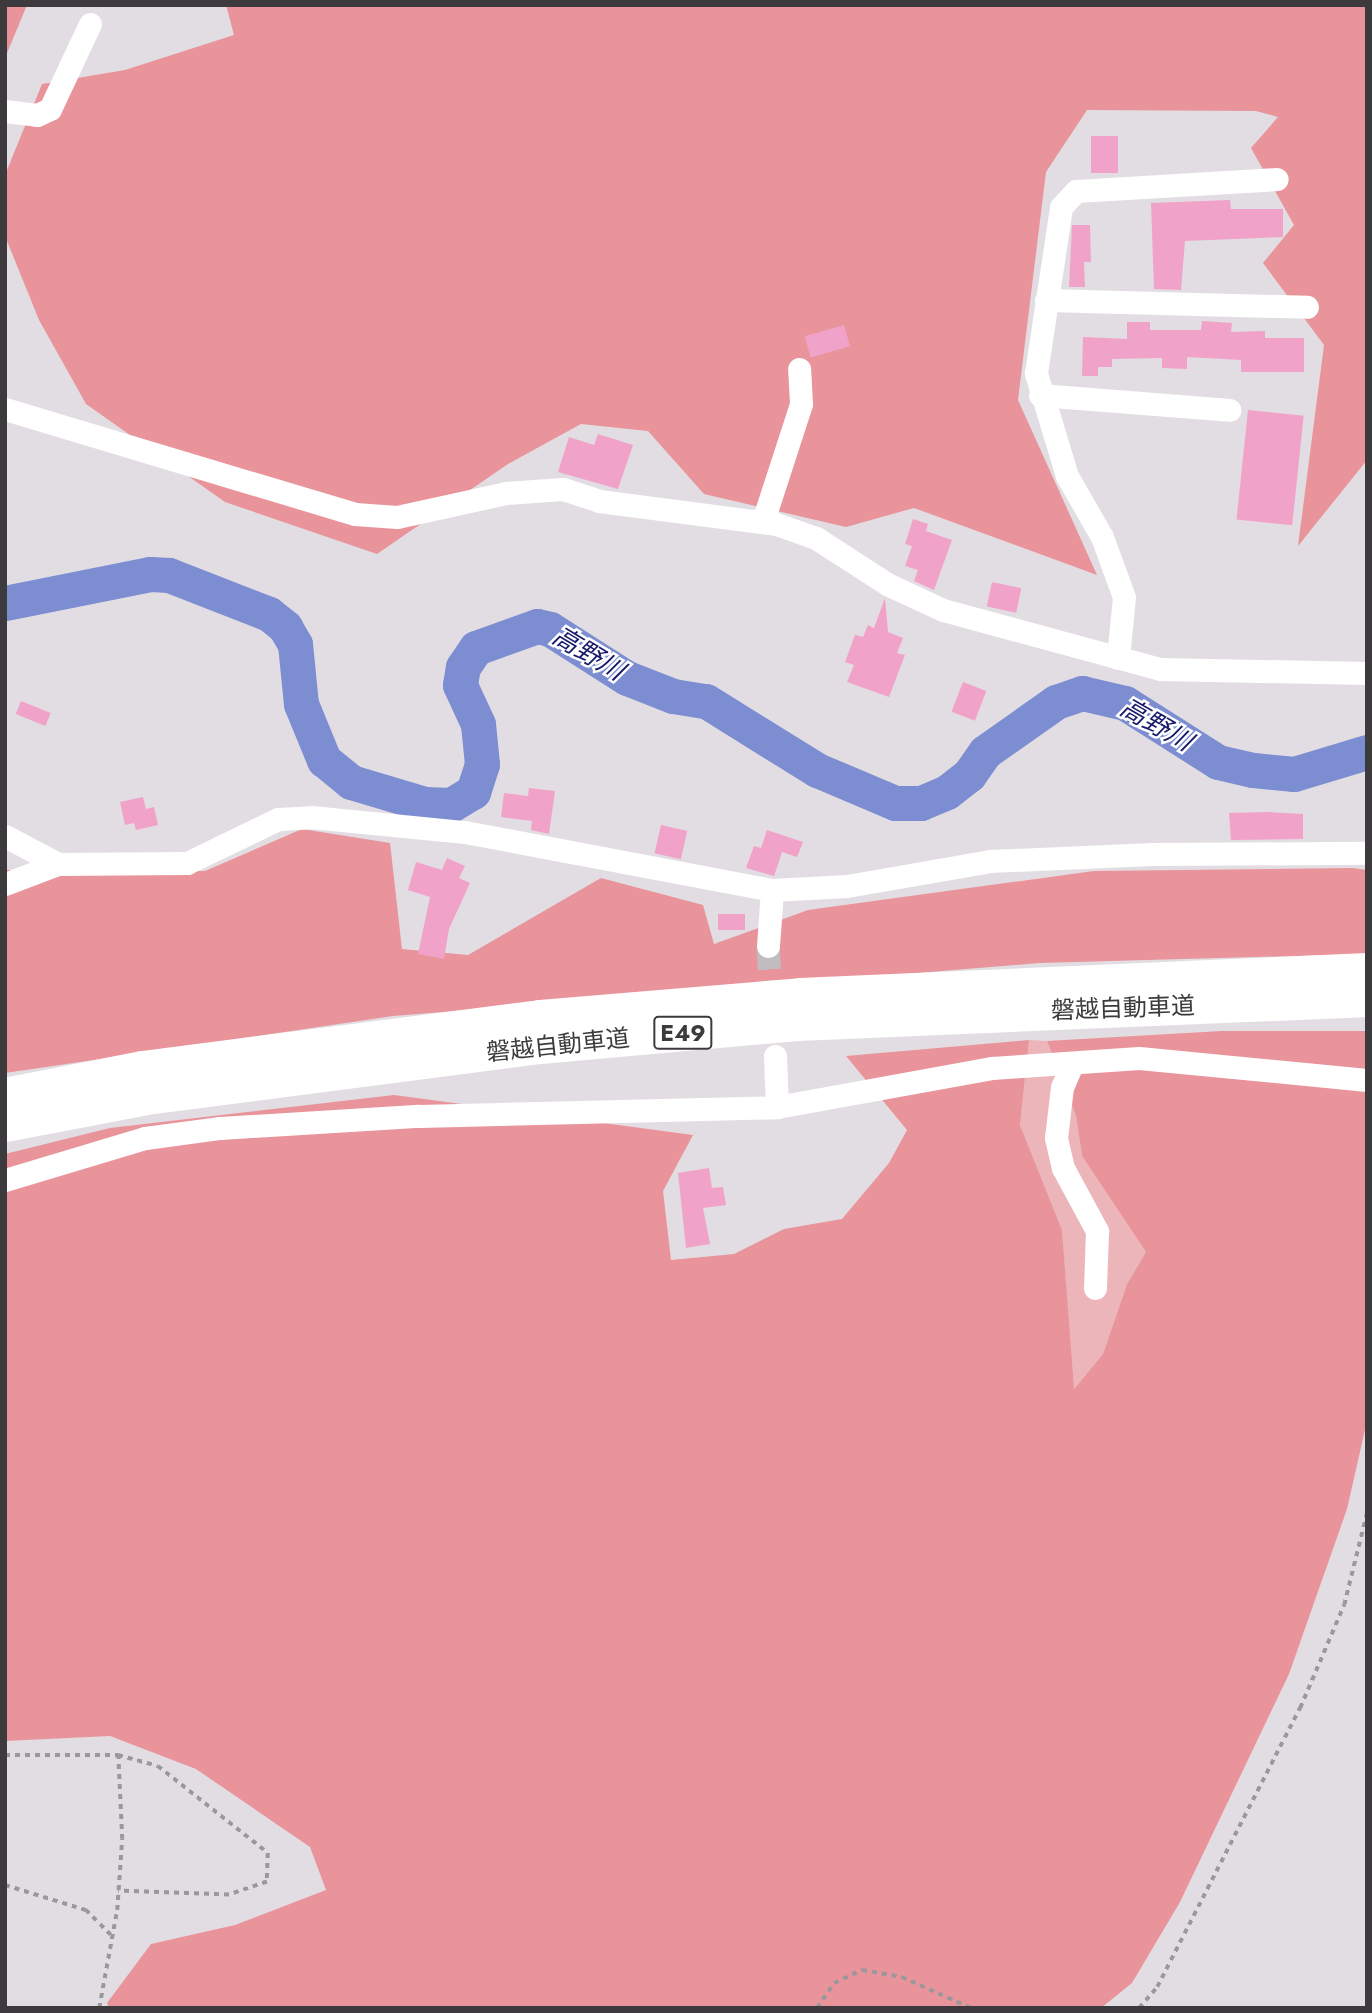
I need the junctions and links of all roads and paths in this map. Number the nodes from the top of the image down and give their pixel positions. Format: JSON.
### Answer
{"nodes":[{"id":1,"x":90,"y":24,"type":"dead end"},
{"id":2,"x":5,"y":111,"type":"edge"},
{"id":3,"x":1277,"y":179,"type":"dead end"},
{"id":4,"x":1046,"y":299,"type":"junction"},
{"id":5,"x":1307,"y":307,"type":"dead end"},
{"id":6,"x":799,"y":369,"type":"dead end"},
{"id":7,"x":1040,"y":395,"type":"junction"},
{"id":8,"x":5,"y":409,"type":"edge"},
{"id":9,"x":1229,"y":410,"type":"dead end"},
{"id":10,"x":763,"y":521,"type":"junction"},
{"id":11,"x":1118,"y":658,"type":"junction"},
{"id":12,"x":1367,"y":673,"type":"edge"},
{"id":13,"x":5,"y":836,"type":"edge"},
{"id":14,"x":1367,"y":853,"type":"edge"},
{"id":15,"x":58,"y":864,"type":"junction"},
{"id":16,"x":5,"y":884,"type":"edge"},
{"id":17,"x":772,"y":890,"type":"junction"},
{"id":18,"x":768,"y":946,"type":"tunnel mouth"},
{"id":19,"x":1367,"y":970,"type":"edge"},
{"id":20,"x":1367,"y":999,"type":"edge"},
{"id":21,"x":775,"y":1056,"type":"dead end"},
{"id":22,"x":1072,"y":1064,"type":"junction"},
{"id":23,"x":1367,"y":1080,"type":"edge"},
{"id":24,"x":5,"y":1095,"type":"edge"},
{"id":25,"x":777,"y":1107,"type":"junction"},
{"id":26,"x":5,"y":1124,"type":"edge"},
{"id":27,"x":5,"y":1180,"type":"edge"},
{"id":28,"x":1095,"y":1288,"type":"dead end"},
{"id":29,"x":1367,"y":1512,"type":"edge"},
{"id":30,"x":5,"y":1755,"type":"edge"},
{"id":31,"x":118,"y":1755,"type":"junction"},
{"id":32,"x":5,"y":1885,"type":"edge"},
{"id":33,"x":118,"y":1891,"type":"junction"},
{"id":34,"x":111,"y":1935,"type":"junction"},
{"id":35,"x":99,"y":2008,"type":"edge"},
{"id":36,"x":817,"y":2008,"type":"edge"},
{"id":37,"x":971,"y":2008,"type":"edge"},
{"id":38,"x":1139,"y":2008,"type":"edge"}],
"edges":[{"from":1,"to":2,"type":"street"},
{"from":3,"to":4,"type":"street"},
{"from":4,"to":5,"type":"street"},
{"from":4,"to":7,"type":"street"},
{"from":6,"to":10,"type":"street"},
{"from":7,"to":9,"type":"street"},
{"from":7,"to":11,"type":"street"},
{"from":8,"to":10,"type":"street"},
{"from":10,"to":11,"type":"street"},
{"from":11,"to":12,"type":"street"},
{"from":13,"to":15,"type":"street"},
{"from":14,"to":17,"type":"street"},
{"from":15,"to":16,"type":"street"},
{"from":15,"to":17,"type":"street"},
{"from":17,"to":18,"type":"street"},
{"from":19,"to":24,"type":"highway","name":"磐越自動車道","number":"E49"},
{"from":20,"to":26,"type":"highway","name":"磐越自動車道","number":"E49"},
{"from":21,"to":25,"type":"street"},
{"from":22,"to":23,"type":"street"},
{"from":22,"to":25,"type":"street"},
{"from":22,"to":28,"type":"street"},
{"from":25,"to":27,"type":"street"},
{"from":29,"to":38,"type":"path"},
{"from":30,"to":31,"type":"path"},
{"from":31,"to":33,"type":"path"},
{"from":31,"to":33,"type":"path"},
{"from":32,"to":34,"type":"path"},
{"from":33,"to":34,"type":"path"},
{"from":34,"to":35,"type":"path"},
{"from":36,"to":37,"type":"path"}]}
